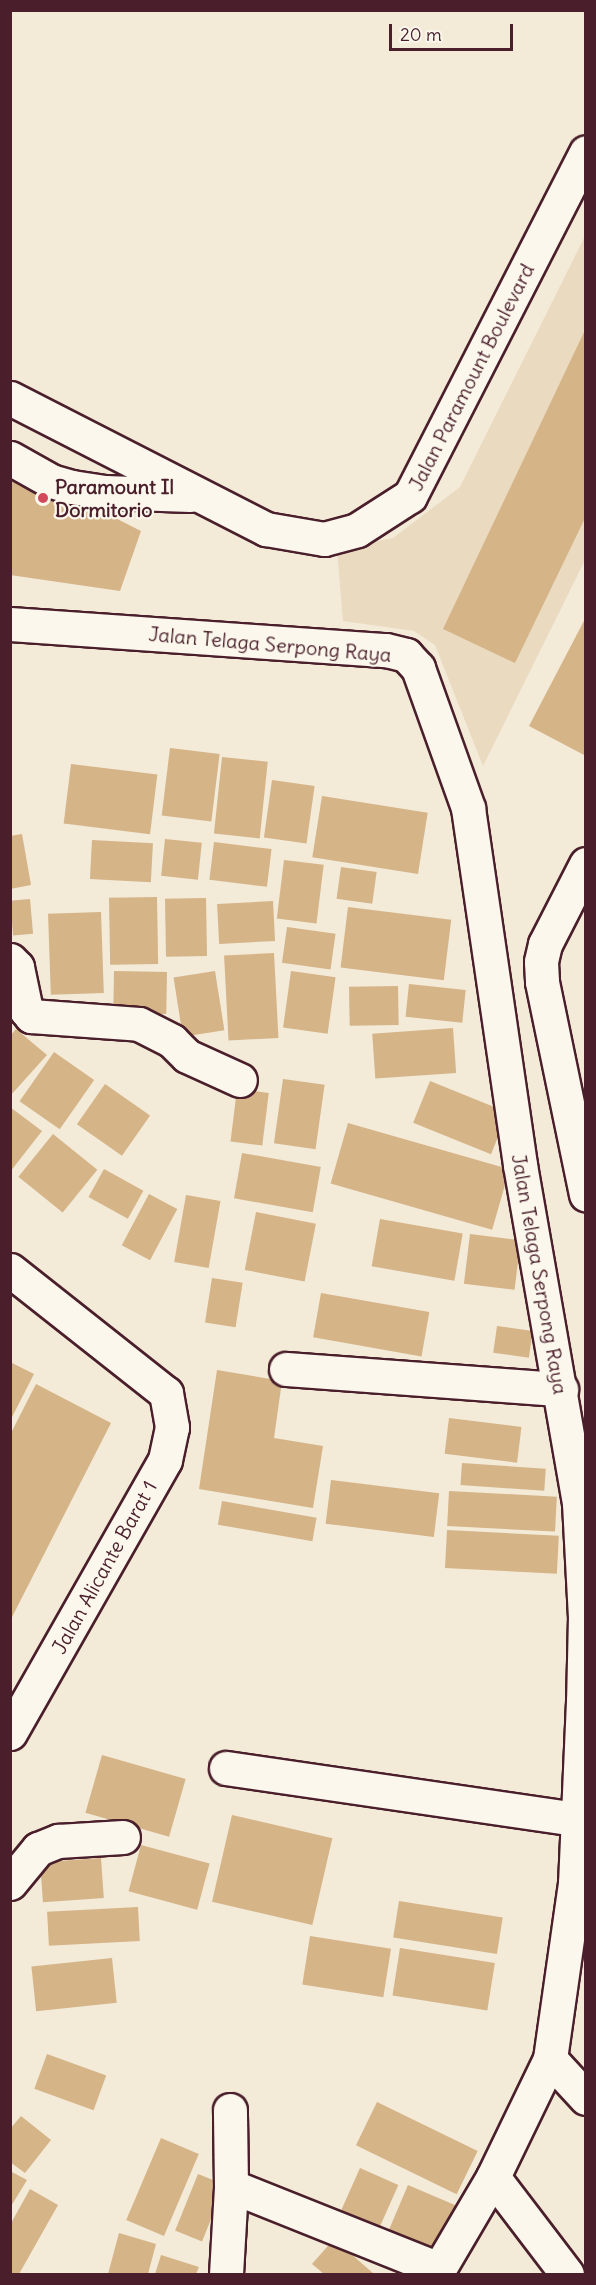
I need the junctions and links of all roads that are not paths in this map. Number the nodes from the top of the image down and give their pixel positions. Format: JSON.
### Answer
{"nodes":[{"id":1,"x":585,"y":152,"type":"edge"},
{"id":2,"x":10,"y":398,"type":"edge"},
{"id":3,"x":10,"y":458,"type":"edge"},
{"id":4,"x":201,"y":495,"type":"junction"},
{"id":5,"x":10,"y":624,"type":"edge"},
{"id":6,"x":585,"y":864,"type":"edge"},
{"id":7,"x":10,"y":960,"type":"edge"},
{"id":8,"x":240,"y":1080,"type":"dead end"},
{"id":9,"x":585,"y":1195,"type":"edge"},
{"id":10,"x":10,"y":1270,"type":"edge"},
{"id":11,"x":286,"y":1369,"type":"dead end"},
{"id":12,"x":561,"y":1389,"type":"junction"},
{"id":13,"x":582,"y":1505,"type":"edge"},
{"id":14,"x":10,"y":1733,"type":"edge"},
{"id":15,"x":226,"y":1768,"type":"dead end"},
{"id":16,"x":577,"y":1819,"type":"junction"},
{"id":17,"x":123,"y":1837,"type":"dead end"},
{"id":18,"x":10,"y":1883,"type":"edge"},
{"id":19,"x":550,"y":2059,"type":"junction"},
{"id":20,"x":585,"y":2098,"type":"edge"},
{"id":21,"x":230,"y":2110,"type":"dead end"},
{"id":22,"x":494,"y":2177,"type":"junction"},
{"id":23,"x":231,"y":2186,"type":"junction"},
{"id":24,"x":437,"y":2272,"type":"edge"},
{"id":25,"x":225,"y":2274,"type":"edge"},
{"id":26,"x":567,"y":2274,"type":"edge"}],
"edges":[{"from":1,"to":4,"type":"street","name":"Jalan Paramount Boulevard"},
{"from":2,"to":4,"type":"street","name":"Jalan Paramount Boulevard"},
{"from":3,"to":4,"type":"street"},
{"from":5,"to":12,"type":"street","name":"Jalan Telaga Serpong Raya"},
{"from":6,"to":9,"type":"street"},
{"from":7,"to":8,"type":"street"},
{"from":10,"to":14,"type":"street","name":"Jalan Alicante Barat 1"},
{"from":11,"to":12,"type":"street"},
{"from":12,"to":13,"type":"street","name":"Jalan Telaga Serpong Raya"},
{"from":13,"to":16,"type":"street","name":"Jalan Telaga Serpong Raya"},
{"from":15,"to":16,"type":"street"},
{"from":16,"to":19,"type":"street","name":"Jalan Telaga Serpong Raya"},
{"from":17,"to":18,"type":"street"},
{"from":19,"to":20,"type":"street"},
{"from":19,"to":22,"type":"street","name":"Jalan Telaga Serpong Raya"},
{"from":21,"to":23,"type":"street"},
{"from":22,"to":24,"type":"street","name":"Jalan Telaga Serpong Raya"},
{"from":22,"to":26,"type":"street"},
{"from":23,"to":24,"type":"street"},
{"from":23,"to":25,"type":"street"}]}
